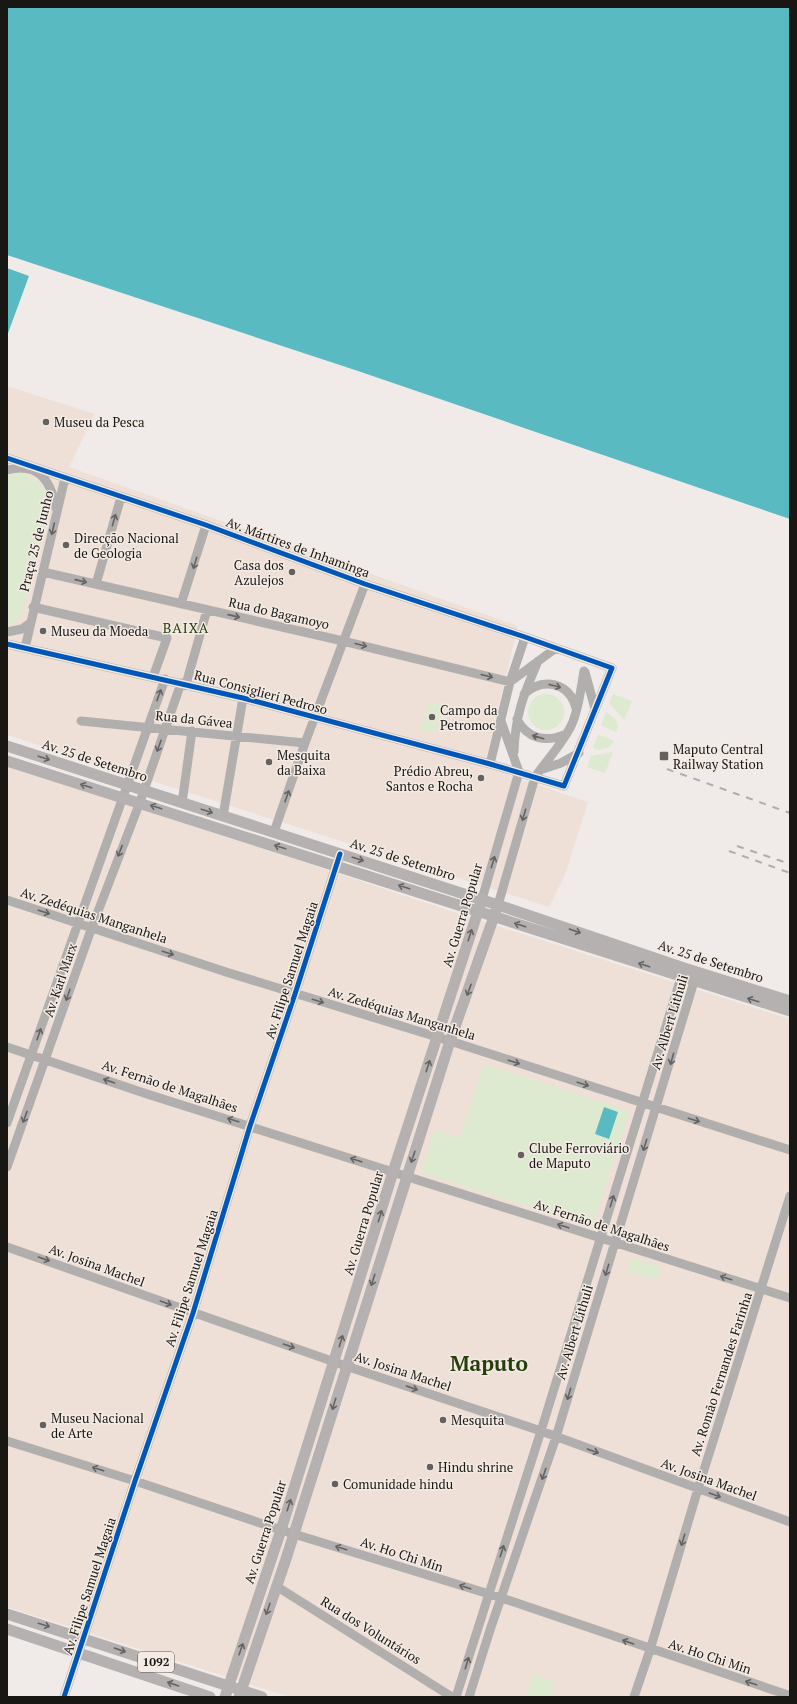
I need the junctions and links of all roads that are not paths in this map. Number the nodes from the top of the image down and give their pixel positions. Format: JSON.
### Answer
{"nodes":[{"id":1,"x":7,"y":458,"type":"edge"},
{"id":2,"x":7,"y":470,"type":"edge"},
{"id":3,"x":65,"y":478,"type":"junction"},
{"id":4,"x":121,"y":497,"type":"junction"},
{"id":5,"x":57,"y":511,"type":"junction"},
{"id":6,"x":206,"y":525,"type":"junction"},
{"id":7,"x":43,"y":572,"type":"junction"},
{"id":8,"x":96,"y":584,"type":"junction"},
{"id":9,"x":365,"y":584,"type":"junction"},
{"id":10,"x":181,"y":604,"type":"junction"},
{"id":11,"x":33,"y":607,"type":"junction"},
{"id":12,"x":207,"y":610,"type":"junction"},
{"id":13,"x":30,"y":623,"type":"junction"},
{"id":14,"x":7,"y":632,"type":"edge"},
{"id":15,"x":524,"y":637,"type":"junction"},
{"id":16,"x":343,"y":641,"type":"junction"},
{"id":17,"x":7,"y":644,"type":"edge"},
{"id":18,"x":24,"y":648,"type":"junction"},
{"id":19,"x":556,"y":648,"type":"junction"},
{"id":20,"x":578,"y":655,"type":"junction"},
{"id":21,"x":539,"y":660,"type":"junction"},
{"id":22,"x":584,"y":671,"type":"junction"},
{"id":23,"x":153,"y":677,"type":"junction"},
{"id":24,"x":165,"y":680,"type":"junction"},
{"id":25,"x":510,"y":682,"type":"junction"},
{"id":26,"x":183,"y":684,"type":"junction"},
{"id":27,"x":523,"y":695,"type":"junction"},
{"id":28,"x":243,"y":698,"type":"junction"},
{"id":29,"x":576,"y":709,"type":"junction"},
{"id":30,"x":596,"y":711,"type":"junction"},
{"id":31,"x":315,"y":718,"type":"junction"},
{"id":32,"x":517,"y":719,"type":"junction"},
{"id":33,"x":81,"y":721,"type":"dead end"},
{"id":34,"x":501,"y":721,"type":"junction"},
{"id":35,"x":148,"y":727,"type":"junction"},
{"id":36,"x":165,"y":729,"type":"junction"},
{"id":37,"x":192,"y":732,"type":"junction"},
{"id":38,"x":566,"y":734,"type":"junction"},
{"id":39,"x":237,"y":736,"type":"junction"},
{"id":40,"x":305,"y":743,"type":"junction"},
{"id":41,"x":7,"y":746,"type":"edge"},
{"id":42,"x":579,"y":753,"type":"junction"},
{"id":43,"x":514,"y":757,"type":"junction"},
{"id":44,"x":7,"y":761,"type":"edge"},
{"id":45,"x":490,"y":764,"type":"junction"},
{"id":46,"x":543,"y":769,"type":"junction"},
{"id":47,"x":519,"y":772,"type":"junction"},
{"id":48,"x":535,"y":777,"type":"junction"},
{"id":49,"x":128,"y":785,"type":"junction"},
{"id":50,"x":144,"y":790,"type":"junction"},
{"id":51,"x":123,"y":798,"type":"junction"},
{"id":52,"x":140,"y":802,"type":"junction"},
{"id":53,"x":182,"y":803,"type":"junction"},
{"id":54,"x":223,"y":816,"type":"junction"},
{"id":55,"x":274,"y":832,"type":"junction"},
{"id":56,"x":340,"y":854,"type":"junction"},
{"id":57,"x":336,"y":865,"type":"junction"},
{"id":58,"x":482,"y":899,"type":"junction"},
{"id":59,"x":7,"y":900,"type":"edge"},
{"id":60,"x":498,"y":905,"type":"junction"},
{"id":61,"x":478,"y":911,"type":"junction"},
{"id":62,"x":494,"y":916,"type":"junction"},
{"id":63,"x":78,"y":923,"type":"junction"},
{"id":64,"x":92,"y":927,"type":"junction"},
{"id":65,"x":683,"y":973,"type":"junction"},
{"id":66,"x":696,"y":977,"type":"junction"},
{"id":67,"x":295,"y":994,"type":"junction"},
{"id":68,"x":790,"y":1001,"type":"edge"},
{"id":69,"x":790,"y":1011,"type":"edge"},
{"id":70,"x":437,"y":1037,"type":"junction"},
{"id":71,"x":450,"y":1041,"type":"junction"},
{"id":72,"x":7,"y":1047,"type":"edge"},
{"id":73,"x":31,"y":1055,"type":"junction"},
{"id":74,"x":45,"y":1059,"type":"junction"},
{"id":75,"x":642,"y":1103,"type":"junction"},
{"id":76,"x":657,"y":1108,"type":"junction"},
{"id":77,"x":7,"y":1124,"type":"edge"},
{"id":78,"x":250,"y":1126,"type":"junction"},
{"id":79,"x":790,"y":1150,"type":"edge"},
{"id":80,"x":7,"y":1167,"type":"edge"},
{"id":81,"x":393,"y":1172,"type":"junction"},
{"id":82,"x":406,"y":1176,"type":"junction"},
{"id":83,"x":790,"y":1196,"type":"edge"},
{"id":84,"x":600,"y":1238,"type":"junction"},
{"id":85,"x":615,"y":1242,"type":"junction"},
{"id":86,"x":7,"y":1247,"type":"edge"},
{"id":87,"x":762,"y":1290,"type":"junction"},
{"id":88,"x":790,"y":1298,"type":"edge"},
{"id":89,"x":193,"y":1313,"type":"junction"},
{"id":90,"x":334,"y":1362,"type":"junction"},
{"id":91,"x":346,"y":1366,"type":"junction"},
{"id":92,"x":541,"y":1431,"type":"junction"},
{"id":93,"x":556,"y":1437,"type":"junction"},
{"id":94,"x":7,"y":1443,"type":"edge"},
{"id":95,"x":135,"y":1481,"type":"junction"},
{"id":96,"x":698,"y":1489,"type":"junction"},
{"id":97,"x":790,"y":1522,"type":"edge"},
{"id":98,"x":281,"y":1530,"type":"junction"},
{"id":99,"x":294,"y":1533,"type":"junction"},
{"id":100,"x":276,"y":1586,"type":"junction"},
{"id":101,"x":488,"y":1595,"type":"junction"},
{"id":102,"x":502,"y":1598,"type":"junction"},
{"id":103,"x":7,"y":1614,"type":"edge"},
{"id":104,"x":7,"y":1629,"type":"edge"},
{"id":105,"x":83,"y":1638,"type":"junction"},
{"id":106,"x":650,"y":1650,"type":"junction"},
{"id":107,"x":78,"y":1652,"type":"junction"},
{"id":108,"x":228,"y":1686,"type":"junction"},
{"id":109,"x":240,"y":1694,"type":"edge"},
{"id":110,"x":789,"y":1694,"type":"edge"},
{"id":111,"x":64,"y":1697,"type":"edge"},
{"id":112,"x":210,"y":1697,"type":"edge"},
{"id":113,"x":225,"y":1697,"type":"edge"},
{"id":114,"x":262,"y":1697,"type":"edge"},
{"id":115,"x":452,"y":1697,"type":"edge"},
{"id":116,"x":456,"y":1697,"type":"edge"},
{"id":117,"x":469,"y":1697,"type":"edge"},
{"id":118,"x":634,"y":1697,"type":"edge"}],
"edges":[{"from":1,"to":3,"type":"street","name":"Praça 25 de Junho"},
{"from":2,"to":5,"type":"street"},
{"from":3,"to":4,"type":"street","name":"Av. Mártires de Inhaminga"},
{"from":3,"to":5,"type":"street","name":"Praça 25 de Junho"},
{"from":4,"to":6,"type":"street","name":"Av. Mártires de Inhaminga"},
{"from":8,"to":4,"type":"street","one_way":true},
{"from":5,"to":7,"type":"street","name":"Praça 25 de Junho","one_way":true},
{"from":6,"to":9,"type":"street","name":"Av. Mártires de Inhaminga"},
{"from":6,"to":10,"type":"street","one_way":true},
{"from":7,"to":8,"type":"street","name":"Rua do Bagamoyo","one_way":true},
{"from":7,"to":11,"type":"street","name":"Praça 25 de Junho"},
{"from":8,"to":10,"type":"street","name":"Rua do Bagamoyo"},
{"from":9,"to":15,"type":"street","name":"Av. Mártires de Inhaminga"},
{"from":9,"to":16,"type":"street"},
{"from":10,"to":12,"type":"street","name":"Rua do Bagamoyo"},
{"from":11,"to":13,"type":"street","name":"Praça 25 de Junho"},
{"from":11,"to":23,"type":"street"},
{"from":12,"to":16,"type":"street","name":"Rua do Bagamoyo","one_way":true},
{"from":12,"to":26,"type":"street","name":"Av. Karl Marx"},
{"from":13,"to":14,"type":"street"},
{"from":13,"to":18,"type":"street","name":"Praça 25 de Junho"},
{"from":15,"to":19,"type":"street","name":"Av. Mártires de Inhaminga"},
{"from":15,"to":25,"type":"street"},
{"from":16,"to":25,"type":"street","name":"Rua do Bagamoyo","one_way":true},
{"from":16,"to":31,"type":"street"},
{"from":17,"to":18,"type":"street"},
{"from":18,"to":23,"type":"street","name":"Rua Consiglieri Pedroso"},
{"from":19,"to":20,"type":"street","name":"Av. Mártires de Inhaminga"},
{"from":19,"to":21,"type":"street"},
{"from":20,"to":22,"type":"street"},
{"from":20,"to":30,"type":"street","name":"Av. Mártires de Inhaminga"},
{"from":21,"to":25,"type":"street"},
{"from":21,"to":27,"type":"street"},
{"from":22,"to":29,"type":"street","name":"Av. Guerra Popular"},
{"from":22,"to":30,"type":"street"},
{"from":23,"to":24,"type":"street","name":"Rua Consiglieri Pedroso"},
{"from":24,"to":26,"type":"street","name":"Rua Consiglieri Pedroso"},
{"from":35,"to":24,"type":"street","name":"Av. Karl Marx","one_way":true},
{"from":25,"to":34,"type":"street"},
{"from":26,"to":28,"type":"street","name":"Rua Consiglieri Pedroso"},
{"from":26,"to":36,"type":"street","name":"Av. Karl Marx"},
{"from":27,"to":29,"type":"street","one_way":true},
{"from":27,"to":32,"type":"street"},
{"from":28,"to":31,"type":"street","name":"Rua Consiglieri Pedroso"},
{"from":28,"to":39,"type":"street"},
{"from":29,"to":38,"type":"street","name":"Av. Guerra Popular"},
{"from":30,"to":42,"type":"street"},
{"from":31,"to":40,"type":"street"},
{"from":31,"to":45,"type":"street","name":"Rua Consiglieri Pedroso"},
{"from":38,"to":32,"type":"street","one_way":true},
{"from":32,"to":43,"type":"street"},
{"from":33,"to":35,"type":"street","name":"Rua da Gávea"},
{"from":34,"to":43,"type":"street"},
{"from":34,"to":45,"type":"street"},
{"from":35,"to":36,"type":"street","name":"Rua da Gávea"},
{"from":35,"to":49,"type":"street","name":"Av. Karl Marx"},
{"from":36,"to":37,"type":"street","name":"Rua da Gávea"},
{"from":36,"to":50,"type":"street","name":"Av. Karl Marx","one_way":true},
{"from":37,"to":39,"type":"street","name":"Rua da Gávea"},
{"from":37,"to":53,"type":"street"},
{"from":38,"to":46,"type":"street","name":"Av. Guerra Popular"},
{"from":39,"to":40,"type":"street","name":"Rua da Gávea"},
{"from":39,"to":54,"type":"street"},
{"from":55,"to":40,"type":"street","one_way":true},
{"from":41,"to":49,"type":"main road","name":"Av. 25 de Setembro","one_way":true},
{"from":42,"to":46,"type":"street","name":"Av. Guerra Popular"},
{"from":42,"to":48,"type":"street","name":"Rua Consiglieri Pedroso"},
{"from":43,"to":47,"type":"street"},
{"from":51,"to":44,"type":"main road","name":"Av. 25 de Setembro","one_way":true},
{"from":45,"to":47,"type":"street","name":"Rua Consiglieri Pedroso"},
{"from":46,"to":48,"type":"street","name":"Av. Guerra Popular"},
{"from":47,"to":48,"type":"street","name":"Rua Consiglieri Pedroso"},
{"from":58,"to":47,"type":"street","name":"Av. Guerra Popular","one_way":true},
{"from":48,"to":60,"type":"street","name":"Av. Guerra Popular","one_way":true},
{"from":49,"to":50,"type":"main road","name":"Av. 25 de Setembro"},
{"from":49,"to":51,"type":"street","name":"Av. Karl Marx"},
{"from":50,"to":52,"type":"street","name":"Av. Karl Marx"},
{"from":50,"to":53,"type":"main road","name":"Av. 25 de Setembro"},
{"from":51,"to":52,"type":"main road","name":"Av. 25 de Setembro"},
{"from":51,"to":63,"type":"street","name":"Av. Karl Marx"},
{"from":57,"to":52,"type":"main road","name":"Av. 25 de Setembro","one_way":true},
{"from":52,"to":64,"type":"street","name":"Av. Karl Marx","one_way":true},
{"from":53,"to":54,"type":"main road","name":"Av. 25 de Setembro","one_way":true},
{"from":54,"to":55,"type":"main road","name":"Av. 25 de Setembro"},
{"from":55,"to":56,"type":"main road","name":"Av. 25 de Setembro"},
{"from":56,"to":57,"type":"street","name":"Av. Filipe Samuel Magaia"},
{"from":56,"to":58,"type":"main road","name":"Av. 25 de Setembro","one_way":true},
{"from":61,"to":57,"type":"main road","name":"Av. 25 de Setembro","one_way":true},
{"from":57,"to":67,"type":"street","name":"Av. Filipe Samuel Magaia"},
{"from":58,"to":60,"type":"main road","name":"Av. 25 de Setembro"},
{"from":58,"to":61,"type":"main road","name":"Av. Guerra Popular"},
{"from":59,"to":63,"type":"street","name":"Av. Zedéquias Manganhela","one_way":true},
{"from":60,"to":62,"type":"main road","name":"Av. Guerra Popular"},
{"from":60,"to":65,"type":"main road","name":"Av. 25 de Setembro","one_way":true},
{"from":61,"to":62,"type":"main road","name":"Av. 25 de Setembro"},
{"from":70,"to":61,"type":"main road","name":"Av. Guerra Popular","one_way":true},
{"from":65,"to":62,"type":"main road","name":"Av. 25 de Setembro","one_way":true},
{"from":62,"to":71,"type":"main road","name":"Av. Guerra Popular","one_way":true},
{"from":63,"to":64,"type":"street","name":"Av. Zedéquias Manganhela"},
{"from":73,"to":63,"type":"street","name":"Av. Karl Marx","one_way":true},
{"from":64,"to":67,"type":"street","name":"Av. Zedéquias Manganhela","one_way":true},
{"from":64,"to":74,"type":"street","name":"Av. Karl Marx","one_way":true},
{"from":65,"to":66,"type":"main road","name":"Av. 25 de Setembro"},
{"from":65,"to":75,"type":"street","name":"Av. Albert Lithuli"},
{"from":66,"to":68,"type":"main road","name":"Av. 25 de Setembro"},
{"from":69,"to":66,"type":"main road","name":"Av. 25 de Setembro","one_way":true},
{"from":66,"to":76,"type":"street","name":"Av. Albert Lithuli","one_way":true},
{"from":67,"to":70,"type":"street","name":"Av. Zedéquias Manganhela","one_way":true},
{"from":67,"to":78,"type":"street","name":"Av. Filipe Samuel Magaia"},
{"from":70,"to":71,"type":"street","name":"Av. Zedéquias Manganhela"},
{"from":81,"to":70,"type":"main road","name":"Av. Guerra Popular","one_way":true},
{"from":71,"to":75,"type":"street","name":"Av. Zedéquias Manganhela","one_way":true},
{"from":71,"to":82,"type":"main road","name":"Av. Guerra Popular","one_way":true},
{"from":72,"to":73,"type":"street","name":"Av. Fernão de Magalhães"},
{"from":73,"to":74,"type":"street","name":"Av. Fernão de Magalhães"},
{"from":73,"to":77,"type":"street","name":"Av. Karl Marx"},
{"from":78,"to":74,"type":"street","name":"Av. Fernão de Magalhães","one_way":true},
{"from":74,"to":80,"type":"street","name":"Av. Karl Marx","one_way":true},
{"from":75,"to":76,"type":"street","name":"Av. Zedéquias Manganhela"},
{"from":84,"to":75,"type":"street","name":"Av. Albert Lithuli","one_way":true},
{"from":76,"to":79,"type":"street","name":"Av. Zedéquias Manganhela","one_way":true},
{"from":76,"to":85,"type":"street","name":"Av. Albert Lithuli","one_way":true},
{"from":81,"to":78,"type":"street","name":"Av. Fernão de Magalhães","one_way":true},
{"from":78,"to":89,"type":"street","name":"Av. Filipe Samuel Magaia"},
{"from":81,"to":82,"type":"street","name":"Av. Fernão de Magalhães"},
{"from":90,"to":81,"type":"main road","name":"Av. Guerra Popular","one_way":true},
{"from":84,"to":82,"type":"street","name":"Av. Fernão de Magalhães","one_way":true},
{"from":82,"to":91,"type":"main road","name":"Av. Guerra Popular","one_way":true},
{"from":83,"to":87,"type":"street","name":"Av. Romão Fernandes Farinha"},
{"from":84,"to":85,"type":"street","name":"Av. Fernão de Magalhães"},
{"from":84,"to":92,"type":"street","name":"Av. Albert Lithuli"},
{"from":87,"to":85,"type":"street","name":"Av. Fernão de Magalhães","one_way":true},
{"from":85,"to":93,"type":"street","name":"Av. Albert Lithuli","one_way":true},
{"from":86,"to":89,"type":"street","name":"Av. Josina Machel","one_way":true},
{"from":87,"to":88,"type":"street","name":"Av. Fernão de Magalhães"},
{"from":87,"to":96,"type":"street","name":"Av. Romão Fernandes Farinha"},
{"from":89,"to":90,"type":"street","name":"Av. Josina Machel","one_way":true},
{"from":89,"to":95,"type":"street","name":"Av. Filipe Samuel Magaia"},
{"from":90,"to":91,"type":"street","name":"Av. Josina Machel"},
{"from":98,"to":90,"type":"main road","name":"Av. Guerra Popular","one_way":true},
{"from":91,"to":92,"type":"street","name":"Av. Josina Machel","one_way":true},
{"from":91,"to":99,"type":"main road","name":"Av. Guerra Popular","one_way":true},
{"from":92,"to":93,"type":"street","name":"Av. Josina Machel"},
{"from":101,"to":92,"type":"street","name":"Av. Albert Lithuli","one_way":true},
{"from":93,"to":96,"type":"street","name":"Av. Josina Machel","one_way":true},
{"from":93,"to":102,"type":"street","name":"Av. Albert Lithuli","one_way":true},
{"from":95,"to":94,"type":"street","name":"Av. Ho Chi Min","one_way":true},
{"from":95,"to":98,"type":"street","name":"Av. Ho Chi Min"},
{"from":95,"to":105,"type":"street","name":"Av. Filipe Samuel Magaia"},
{"from":96,"to":97,"type":"street","name":"Av. Josina Machel","one_way":true},
{"from":96,"to":106,"type":"street","name":"Av. Romão Fernandes Farinha","one_way":true},
{"from":98,"to":99,"type":"street","name":"Av. Ho Chi Min"},
{"from":108,"to":98,"type":"main road","name":"Av. Guerra Popular","one_way":true},
{"from":99,"to":100,"type":"main road","name":"Av. Guerra Popular"},
{"from":101,"to":99,"type":"street","name":"Av. Ho Chi Min","one_way":true},
{"from":100,"to":109,"type":"main road","name":"Av. Guerra Popular","one_way":true},
{"from":100,"to":115,"type":"street","name":"Rua dos Voluntários"},
{"from":101,"to":102,"type":"street","name":"Av. Ho Chi Min"},
{"from":116,"to":101,"type":"street","name":"Av. Albert Lithuli","one_way":true},
{"from":106,"to":102,"type":"street","name":"Av. Ho Chi Min","one_way":true},
{"from":102,"to":117,"type":"street","name":"Av. Albert Lithuli"},
{"from":103,"to":105,"type":"main road","number":"1092","one_way":true},
{"from":104,"to":107,"type":"main road","number":"1092"},
{"from":105,"to":107,"type":"street","name":"Av. Filipe Samuel Magaia"},
{"from":105,"to":108,"type":"main road","number":"1092","one_way":true},
{"from":110,"to":106,"type":"street","name":"Av. Ho Chi Min","one_way":true},
{"from":106,"to":118,"type":"street","name":"Av. Romão Fernandes Farinha"},
{"from":107,"to":111,"type":"street","name":"Av. Filipe Samuel Magaia"},
{"from":112,"to":107,"type":"main road","number":"1092","one_way":true},
{"from":108,"to":109,"type":"main road"},
{"from":108,"to":113,"type":"main road","name":"Av. Guerra Popular"},
{"from":109,"to":114,"type":"main road"}]}
